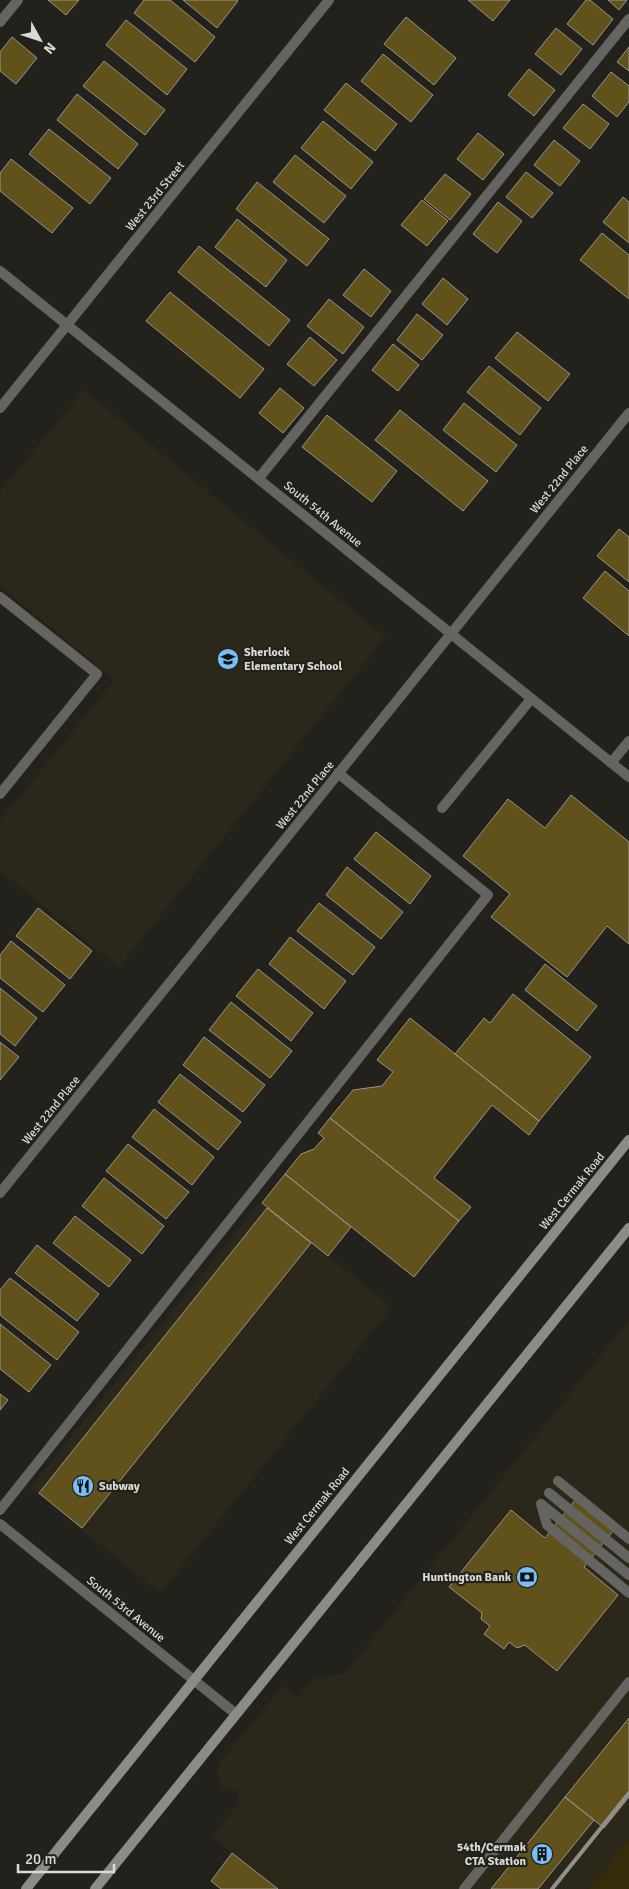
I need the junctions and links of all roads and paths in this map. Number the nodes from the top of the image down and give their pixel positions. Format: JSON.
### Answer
{"nodes":[{"id":1,"x":18,"y":0,"type":"edge"},
{"id":2,"x":329,"y":0,"type":"edge"},
{"id":3,"x":629,"y":19,"type":"edge"},
{"id":4,"x":0,"y":22,"type":"edge"},
{"id":5,"x":0,"y":271,"type":"edge"},
{"id":6,"x":67,"y":325,"type":"junction"},
{"id":7,"x":0,"y":408,"type":"edge"},
{"id":8,"x":629,"y":413,"type":"edge"},
{"id":9,"x":259,"y":478,"type":"junction"},
{"id":10,"x":0,"y":597,"type":"edge"},
{"id":11,"x":451,"y":634,"type":"junction"},
{"id":12,"x":531,"y":699,"type":"junction"},
{"id":13,"x":629,"y":741,"type":"edge"},
{"id":14,"x":611,"y":763,"type":"junction"},
{"id":15,"x":338,"y":773,"type":"junction"},
{"id":16,"x":629,"y":777,"type":"edge"},
{"id":17,"x":0,"y":794,"type":"edge"},
{"id":18,"x":442,"y":808,"type":"dead end"},
{"id":19,"x":629,"y":1140,"type":"edge"},
{"id":20,"x":0,"y":1193,"type":"edge"},
{"id":21,"x":629,"y":1228,"type":"edge"},
{"id":22,"x":558,"y":1481,"type":"dead end"},
{"id":23,"x":549,"y":1493,"type":"dead end"},
{"id":24,"x":0,"y":1510,"type":"edge"},
{"id":25,"x":0,"y":1524,"type":"edge"},
{"id":26,"x":629,"y":1539,"type":"edge"},
{"id":27,"x":629,"y":1558,"type":"edge"},
{"id":28,"x":629,"y":1575,"type":"edge"},
{"id":29,"x":629,"y":1594,"type":"edge"},
{"id":30,"x":194,"y":1680,"type":"junction"},
{"id":31,"x":629,"y":1682,"type":"edge"},
{"id":32,"x":236,"y":1714,"type":"junction"},
{"id":33,"x":26,"y":1889,"type":"edge"},
{"id":34,"x":95,"y":1889,"type":"edge"},
{"id":35,"x":464,"y":1889,"type":"edge"}],
"edges":[{"from":1,"to":4,"type":"street"},
{"from":2,"to":6,"type":"street","name":"West 23rd Street"},
{"from":3,"to":9,"type":"street"},
{"from":5,"to":6,"type":"street","name":"South 54th Avenue"},
{"from":6,"to":7,"type":"street","name":"West 23rd Street"},
{"from":6,"to":9,"type":"street","name":"South 54th Avenue"},
{"from":8,"to":11,"type":"street","name":"West 22nd Place"},
{"from":9,"to":11,"type":"street","name":"South 54th Avenue"},
{"from":10,"to":17,"type":"street"},
{"from":11,"to":12,"type":"street","name":"South 54th Avenue"},
{"from":11,"to":15,"type":"street","name":"West 22nd Place"},
{"from":12,"to":14,"type":"street","name":"South 54th Avenue"},
{"from":12,"to":18,"type":"street"},
{"from":13,"to":14,"type":"street"},
{"from":14,"to":16,"type":"street","name":"South 54th Avenue"},
{"from":15,"to":20,"type":"street","name":"West 22nd Place"},
{"from":15,"to":24,"type":"street"},
{"from":19,"to":30,"type":"main road","name":"West Cermak Road"},
{"from":21,"to":32,"type":"main road"},
{"from":22,"to":26,"type":"street"},
{"from":23,"to":27,"type":"street"},
{"from":25,"to":30,"type":"street","name":"South 53rd Avenue"},
{"from":28,"to":29,"type":"street"},
{"from":30,"to":32,"type":"street","name":"South 53rd Avenue"},
{"from":30,"to":33,"type":"main road","name":"West Cermak Road"},
{"from":31,"to":35,"type":"street"},
{"from":32,"to":34,"type":"main road"}]}
